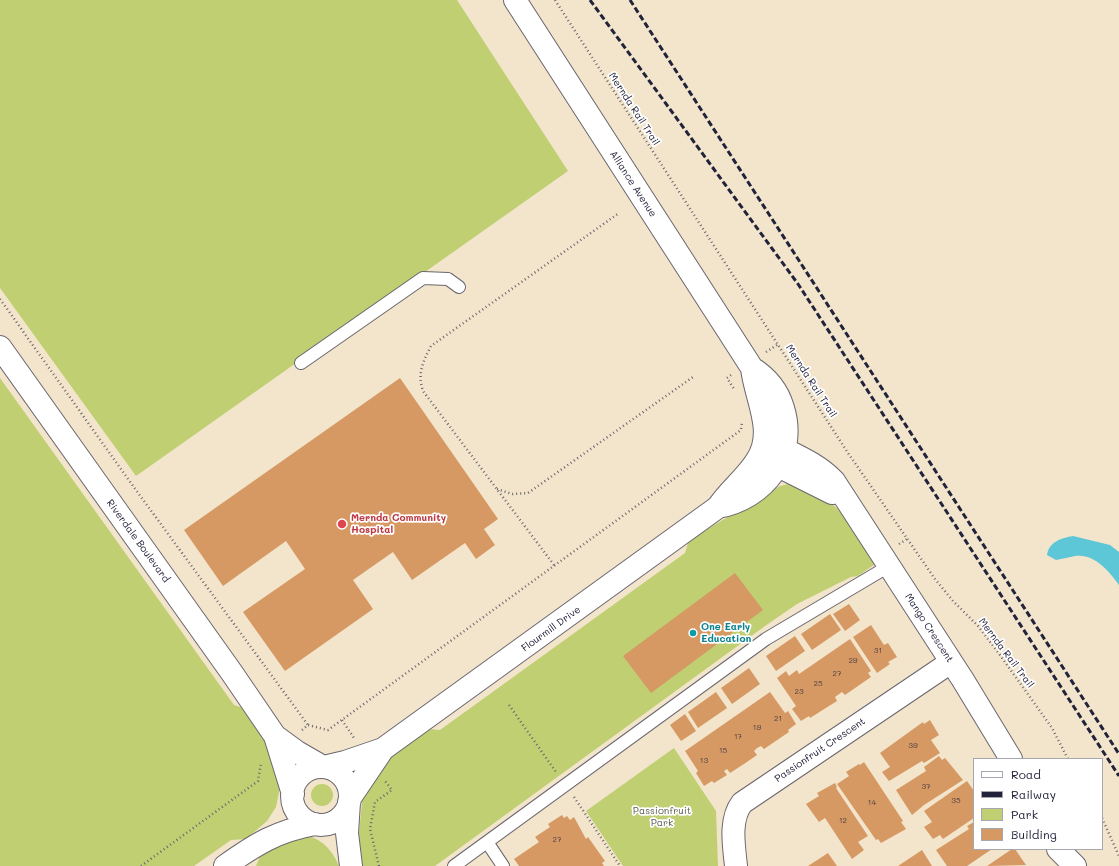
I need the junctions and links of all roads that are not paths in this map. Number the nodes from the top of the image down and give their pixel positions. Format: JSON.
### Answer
{"nodes":[{"id":1,"x":515,"y":0,"type":"edge"},
{"id":2,"x":460,"y":287,"type":"dead end"},
{"id":3,"x":0,"y":347,"type":"edge"},
{"id":4,"x":301,"y":364,"type":"dead end"},
{"id":5,"x":771,"y":453,"type":"junction"},
{"id":6,"x":889,"y":566,"type":"junction"},
{"id":7,"x":951,"y":662,"type":"junction"},
{"id":8,"x":280,"y":742,"type":"junction"},
{"id":9,"x":383,"y":749,"type":"junction"},
{"id":10,"x":1010,"y":758,"type":"edge"},
{"id":11,"x":323,"y":767,"type":"junction"},
{"id":12,"x":293,"y":794,"type":"junction"},
{"id":13,"x":350,"y":799,"type":"junction"},
{"id":14,"x":315,"y":824,"type":"junction"},
{"id":15,"x":487,"y":842,"type":"junction"},
{"id":16,"x":256,"y":844,"type":"junction"},
{"id":17,"x":1059,"y":850,"type":"edge"},
{"id":18,"x":350,"y":861,"type":"edge"},
{"id":19,"x":225,"y":866,"type":"edge"},
{"id":20,"x":454,"y":866,"type":"edge"},
{"id":21,"x":503,"y":866,"type":"edge"},
{"id":22,"x":736,"y":866,"type":"edge"},
{"id":23,"x":1075,"y":866,"type":"edge"}],
"edges":[{"from":1,"to":5,"type":"street","name":"Alliance Avenue"},
{"from":2,"to":4,"type":"lane"},
{"from":3,"to":8,"type":"street","name":"Riverdale Boulevard"},
{"from":5,"to":6,"type":"street","name":"Mango Crescent"},
{"from":5,"to":9,"type":"street","name":"Flourmill Drive"},
{"from":6,"to":7,"type":"street","name":"Mango Crescent"},
{"from":6,"to":15,"type":"lane"},
{"from":7,"to":10,"type":"street","name":"Mango Crescent"},
{"from":7,"to":22,"type":"street","name":"Passionfruit Crescent"},
{"from":8,"to":11,"type":"street","name":"Riverdale Boulevard"},
{"from":8,"to":12,"type":"street","name":"Riverdale Boulevard"},
{"from":9,"to":11,"type":"street","name":"Flourmill Drive"},
{"from":9,"to":13,"type":"street","name":"Flourmill Drive"},
{"from":11,"to":12,"type":"street"},
{"from":11,"to":13,"type":"street"},
{"from":12,"to":14,"type":"street"},
{"from":12,"to":16,"type":"street"},
{"from":13,"to":14,"type":"street"},
{"from":13,"to":18,"type":"street"},
{"from":14,"to":16,"type":"street"},
{"from":14,"to":18,"type":"street"},
{"from":15,"to":20,"type":"lane"},
{"from":15,"to":21,"type":"lane"},
{"from":16,"to":19,"type":"street"},
{"from":17,"to":23,"type":"street"}]}
